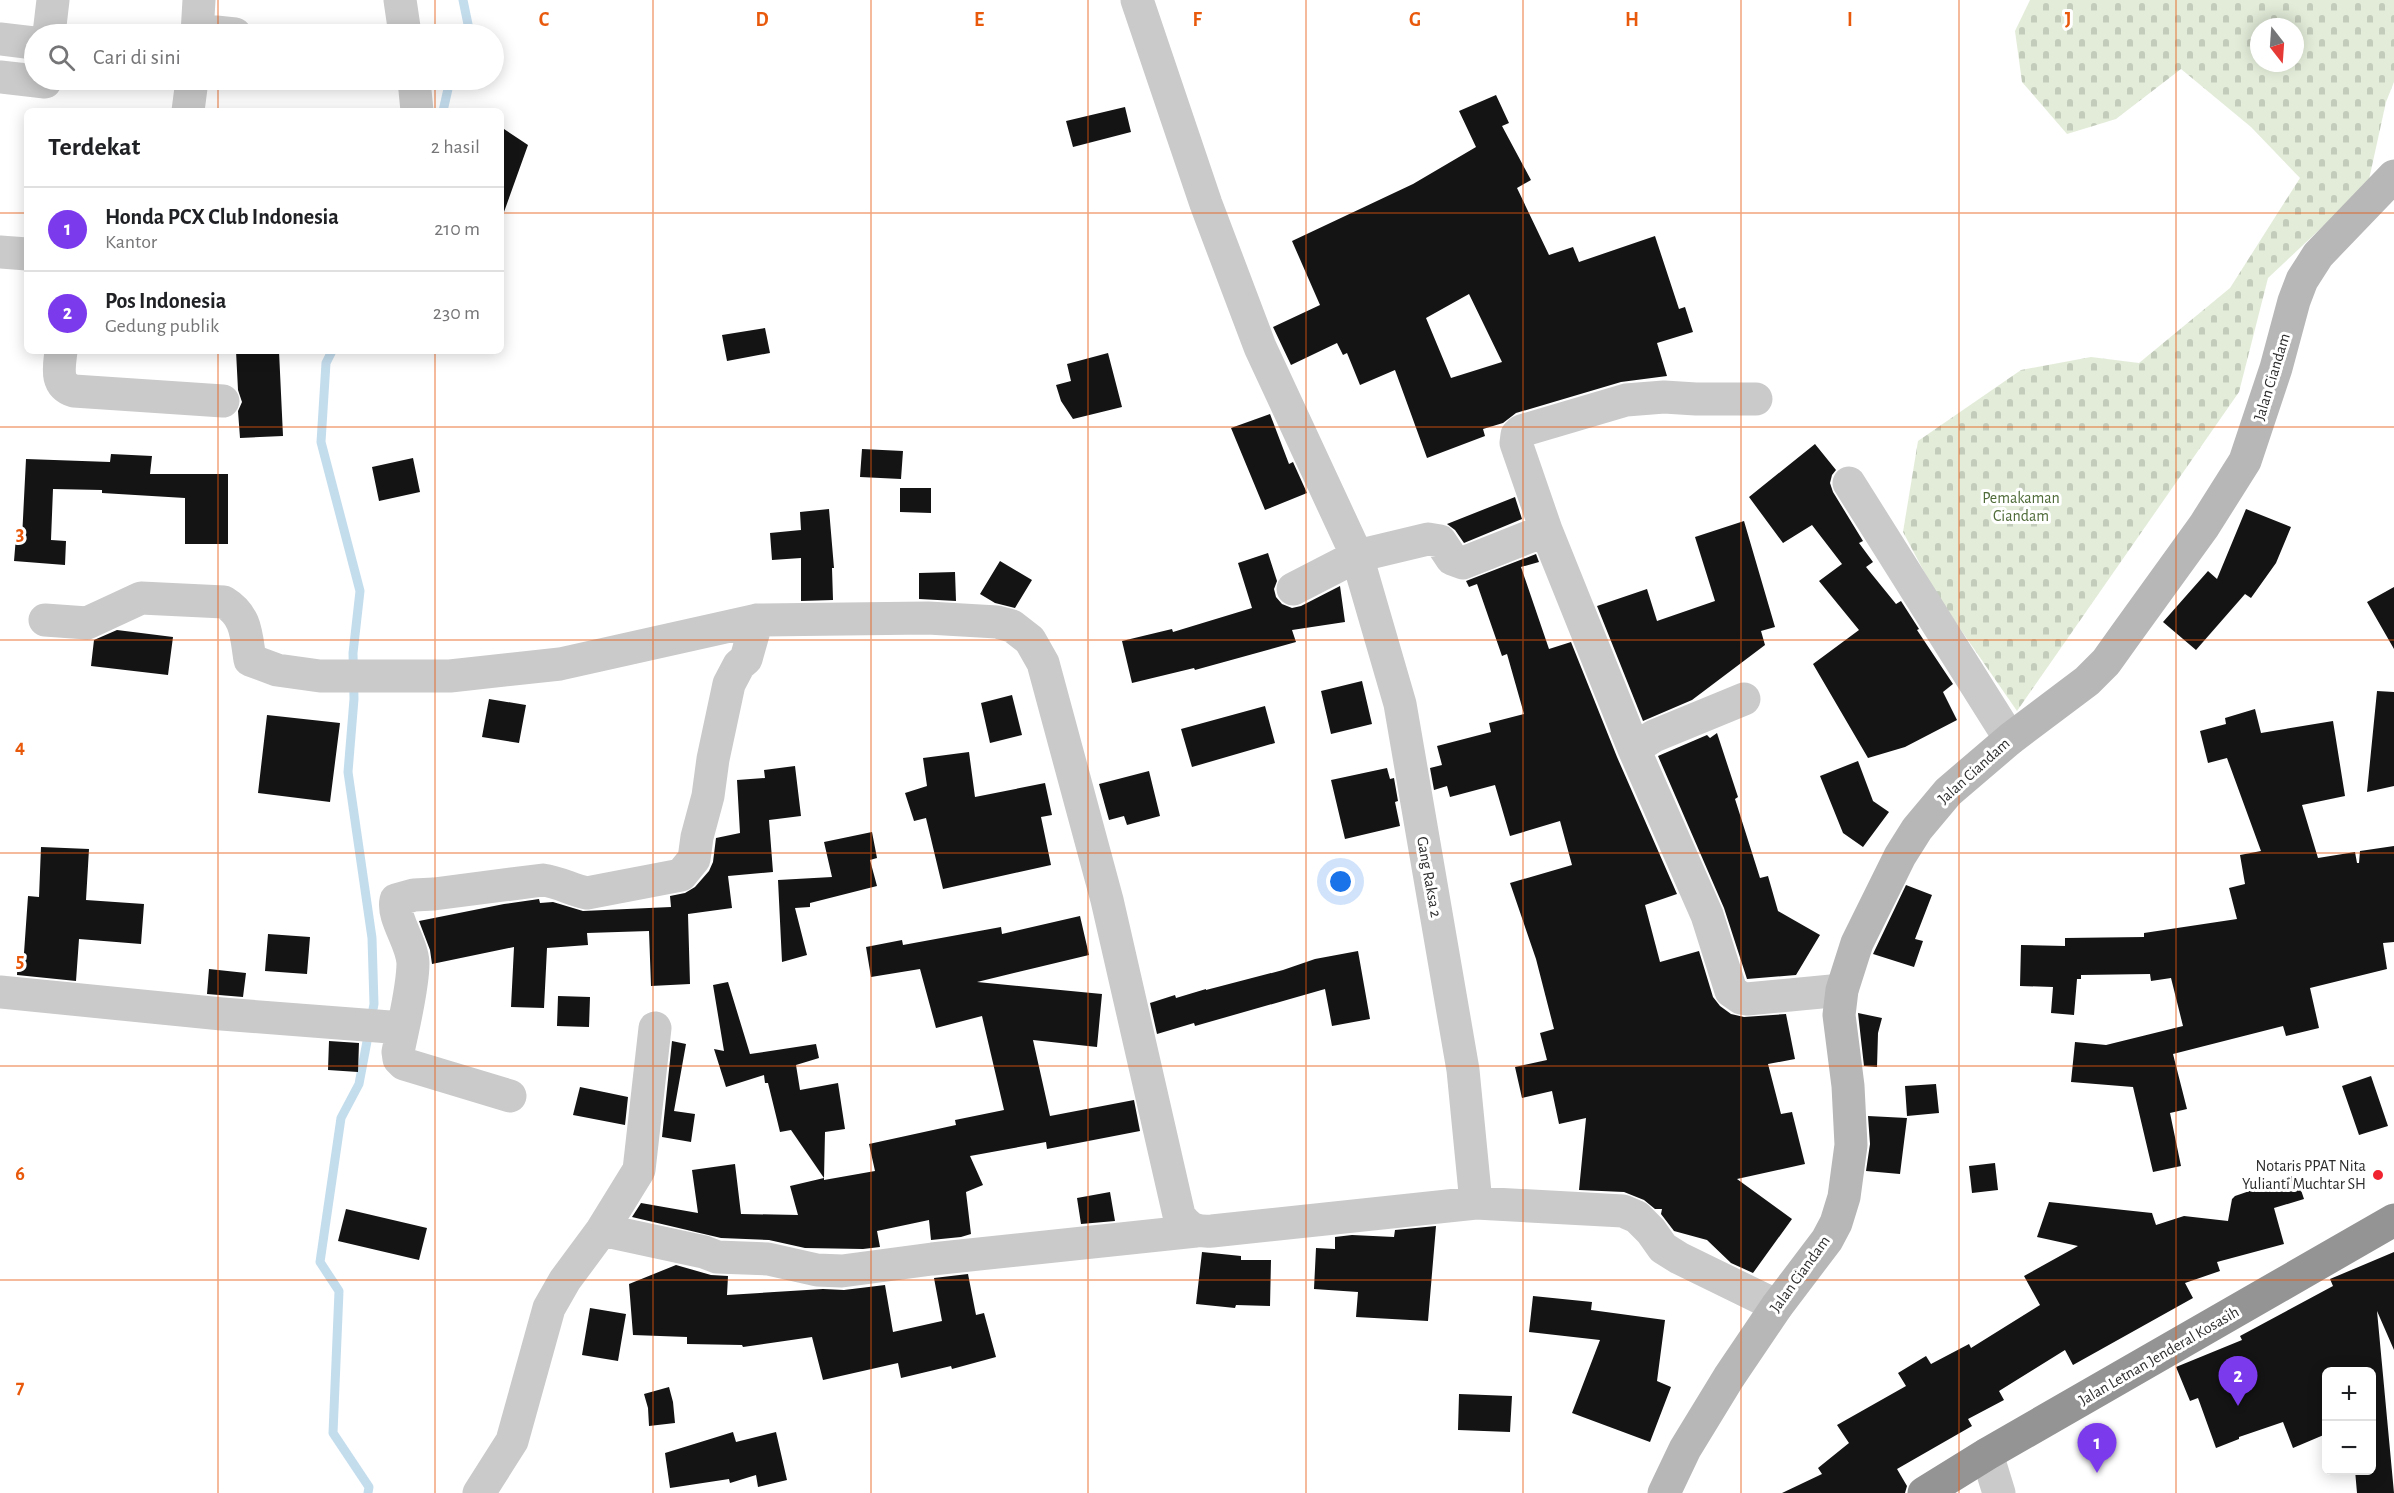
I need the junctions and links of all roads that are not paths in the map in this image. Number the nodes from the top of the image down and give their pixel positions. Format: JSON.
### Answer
{"nodes":[{"id":1,"x":53,"y":0,"type":"edge"},
{"id":2,"x":400,"y":0,"type":"edge"},
{"id":3,"x":1137,"y":0,"type":"edge"},
{"id":4,"x":50,"y":24,"type":"edge"},
{"id":5,"x":404,"y":24,"type":"edge"},
{"id":6,"x":0,"y":39,"type":"edge"},
{"id":7,"x":24,"y":41,"type":"edge"},
{"id":8,"x":0,"y":77,"type":"edge"},
{"id":9,"x":24,"y":85,"type":"edge"},
{"id":10,"x":191,"y":90,"type":"edge"},
{"id":11,"x":415,"y":90,"type":"edge"},
{"id":12,"x":188,"y":108,"type":"edge"},
{"id":13,"x":417,"y":108,"type":"edge"},
{"id":14,"x":2394,"y":176,"type":"edge"},
{"id":15,"x":61,"y":354,"type":"edge"},
{"id":16,"x":1756,"y":399,"type":"dead end"},
{"id":17,"x":223,"y":402,"type":"dead end"},
{"id":18,"x":1849,"y":483,"type":"dead end"},
{"id":19,"x":1546,"y":530,"type":"junction"},
{"id":20,"x":1357,"y":556,"type":"junction"},
{"id":21,"x":1293,"y":589,"type":"dead end"},
{"id":22,"x":45,"y":620,"type":"dead end"},
{"id":23,"x":757,"y":620,"type":"junction"},
{"id":24,"x":1744,"y":699,"type":"dead end"},
{"id":25,"x":2010,"y":739,"type":"junction"},
{"id":26,"x":1634,"y":749,"type":"junction"},
{"id":27,"x":1842,"y":990,"type":"junction"},
{"id":28,"x":0,"y":992,"type":"edge"},
{"id":29,"x":403,"y":1028,"type":"junction"},
{"id":30,"x":655,"y":1028,"type":"dead end"},
{"id":31,"x":510,"y":1096,"type":"dead end"},
{"id":32,"x":1476,"y":1203,"type":"junction"},
{"id":33,"x":2394,"y":1220,"type":"edge"},
{"id":34,"x":602,"y":1230,"type":"junction"},
{"id":35,"x":1196,"y":1231,"type":"junction"},
{"id":36,"x":1777,"y":1306,"type":"junction"},
{"id":37,"x":1987,"y":1454,"type":"junction"},
{"id":38,"x":479,"y":1493,"type":"edge"},
{"id":39,"x":1664,"y":1493,"type":"edge"},
{"id":40,"x":1924,"y":1493,"type":"edge"},
{"id":41,"x":1999,"y":1493,"type":"edge"}],
"edges":[{"from":1,"to":4,"type":"street"},
{"from":2,"to":5,"type":"street"},
{"from":3,"to":20,"type":"street","name":"Gang Raksa 2"},
{"from":6,"to":7,"type":"street"},
{"from":8,"to":9,"type":"street"},
{"from":10,"to":12,"type":"street"},
{"from":11,"to":13,"type":"street"},
{"from":14,"to":25,"type":"street","name":"Jalan Ciandam"},
{"from":15,"to":17,"type":"street"},
{"from":16,"to":19,"type":"street"},
{"from":18,"to":25,"type":"street"},
{"from":19,"to":20,"type":"street"},
{"from":19,"to":26,"type":"street"},
{"from":20,"to":21,"type":"street"},
{"from":20,"to":32,"type":"street","name":"Gang Raksa 2"},
{"from":22,"to":23,"type":"street"},
{"from":23,"to":29,"type":"street"},
{"from":23,"to":35,"type":"street"},
{"from":24,"to":26,"type":"street"},
{"from":25,"to":27,"type":"street","name":"Jalan Ciandam"},
{"from":26,"to":27,"type":"street"},
{"from":27,"to":36,"type":"street","name":"Jalan Ciandam"},
{"from":28,"to":29,"type":"street"},
{"from":29,"to":31,"type":"street"},
{"from":30,"to":34,"type":"street"},
{"from":32,"to":35,"type":"street"},
{"from":32,"to":36,"type":"street"},
{"from":33,"to":37,"type":"highway","name":"Jalan Letnan Jenderal Kosasih"},
{"from":34,"to":35,"type":"street"},
{"from":34,"to":38,"type":"street"},
{"from":36,"to":39,"type":"street","name":"Jalan Ciandam"},
{"from":37,"to":40,"type":"highway","name":"Jalan Letnan Jenderal Kosasih"},
{"from":37,"to":41,"type":"street"}]}
